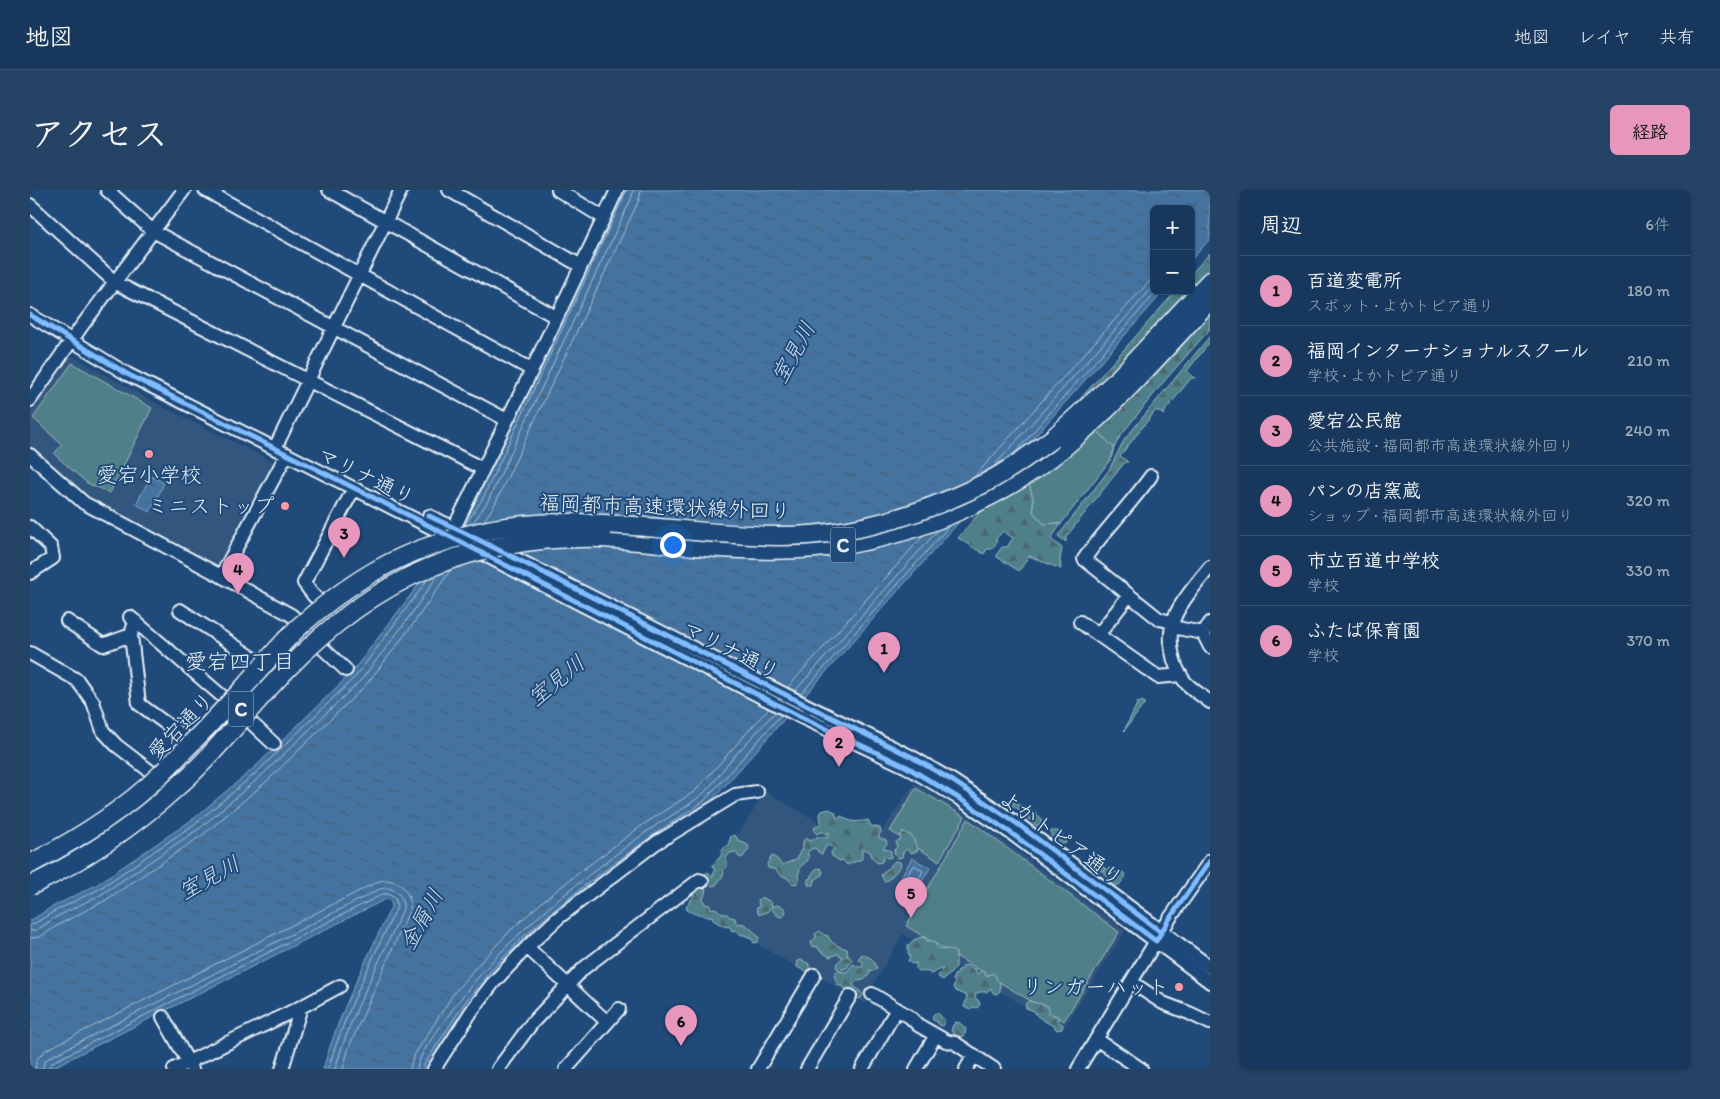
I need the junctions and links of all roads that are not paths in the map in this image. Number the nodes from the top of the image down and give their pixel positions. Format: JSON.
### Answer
{"nodes":[{"id":1,"x":107,"y":190,"type":"edge"},
{"id":2,"x":184,"y":190,"type":"edge"},
{"id":3,"x":205,"y":190,"type":"edge"},
{"id":4,"x":329,"y":190,"type":"edge"},
{"id":5,"x":401,"y":190,"type":"edge"},
{"id":6,"x":449,"y":190,"type":"edge"},
{"id":7,"x":558,"y":190,"type":"edge"},
{"id":8,"x":617,"y":190,"type":"edge"},
{"id":9,"x":30,"y":205,"type":"edge"},
{"id":10,"x":604,"y":218,"type":"junction"},
{"id":11,"x":386,"y":222,"type":"junction"},
{"id":12,"x":153,"y":231,"type":"junction"},
{"id":13,"x":581,"y":266,"type":"junction"},
{"id":14,"x":360,"y":275,"type":"junction"},
{"id":15,"x":1210,"y":281,"type":"edge"},
{"id":16,"x":116,"y":282,"type":"junction"},
{"id":17,"x":1210,"y":300,"type":"edge"},
{"id":18,"x":30,"y":305,"type":"edge"},
{"id":19,"x":30,"y":315,"type":"edge"},
{"id":20,"x":556,"y":317,"type":"junction"},
{"id":21,"x":334,"y":329,"type":"junction"},
{"id":22,"x":74,"y":338,"type":"junction"},
{"id":23,"x":532,"y":370,"type":"junction"},
{"id":24,"x":308,"y":379,"type":"junction"},
{"id":25,"x":30,"y":400,"type":"edge"},
{"id":26,"x":507,"y":420,"type":"junction"},
{"id":27,"x":276,"y":445,"type":"junction"},
{"id":28,"x":287,"y":454,"type":"junction"},
{"id":29,"x":30,"y":455,"type":"edge"},
{"id":30,"x":482,"y":469,"type":"junction"},
{"id":31,"x":1151,"y":476,"type":"dead end"},
{"id":32,"x":354,"y":488,"type":"junction"},
{"id":33,"x":30,"y":527,"type":"edge"},
{"id":34,"x":460,"y":536,"type":"junction"},
{"id":35,"x":602,"y":538,"type":"junction"},
{"id":36,"x":1210,"y":567,"type":"edge"},
{"id":37,"x":30,"y":573,"type":"edge"},
{"id":38,"x":222,"y":576,"type":"junction"},
{"id":39,"x":1129,"y":595,"type":"junction"},
{"id":40,"x":326,"y":607,"type":"junction"},
{"id":41,"x":180,"y":610,"type":"dead end"},
{"id":42,"x":67,"y":621,"type":"dead end"},
{"id":43,"x":1080,"y":622,"type":"dead end"},
{"id":44,"x":1173,"y":624,"type":"junction"},
{"id":45,"x":302,"y":625,"type":"junction"},
{"id":46,"x":1206,"y":628,"type":"edge"},
{"id":47,"x":1099,"y":634,"type":"junction"},
{"id":48,"x":131,"y":635,"type":"junction"},
{"id":49,"x":314,"y":640,"type":"junction"},
{"id":50,"x":1210,"y":647,"type":"edge"},
{"id":51,"x":30,"y":653,"type":"edge"},
{"id":52,"x":264,"y":665,"type":"junction"},
{"id":53,"x":346,"y":670,"type":"dead end"},
{"id":54,"x":1181,"y":675,"type":"junction"},
{"id":55,"x":1210,"y":702,"type":"edge"},
{"id":56,"x":230,"y":703,"type":"junction"},
{"id":57,"x":801,"y":710,"type":"joint"},
{"id":58,"x":244,"y":716,"type":"junction"},
{"id":59,"x":194,"y":744,"type":"junction"},
{"id":60,"x":274,"y":744,"type":"dead end"},
{"id":61,"x":160,"y":778,"type":"junction"},
{"id":62,"x":756,"y":792,"type":"dead end"},
{"id":63,"x":1210,"y":861,"type":"edge"},
{"id":64,"x":74,"y":862,"type":"junction"},
{"id":65,"x":30,"y":864,"type":"edge"},
{"id":66,"x":702,"y":882,"type":"dead end"},
{"id":67,"x":33,"y":888,"type":"edge"},
{"id":68,"x":1159,"y":937,"type":"junction"},
{"id":69,"x":527,"y":947,"type":"junction"},
{"id":70,"x":1210,"y":967,"type":"edge"},
{"id":71,"x":814,"y":975,"type":"dead end"},
{"id":72,"x":1131,"y":982,"type":"junction"},
{"id":73,"x":1210,"y":982,"type":"edge"},
{"id":74,"x":567,"y":985,"type":"junction"},
{"id":75,"x":340,"y":986,"type":"dead end"},
{"id":76,"x":872,"y":994,"type":"dead end"},
{"id":77,"x":850,"y":996,"type":"dead end"},
{"id":78,"x":301,"y":1007,"type":"junction"},
{"id":79,"x":619,"y":1009,"type":"dead end"},
{"id":80,"x":897,"y":1009,"type":"junction"},
{"id":81,"x":163,"y":1017,"type":"dead end"},
{"id":82,"x":607,"y":1022,"type":"junction"},
{"id":83,"x":1210,"y":1023,"type":"edge"},
{"id":84,"x":1096,"y":1039,"type":"junction"},
{"id":85,"x":933,"y":1040,"type":"dead end"},
{"id":86,"x":974,"y":1055,"type":"junction"},
{"id":87,"x":190,"y":1066,"type":"edge"},
{"id":88,"x":174,"y":1069,"type":"edge"},
{"id":89,"x":282,"y":1069,"type":"edge"},
{"id":90,"x":434,"y":1069,"type":"edge"},
{"id":91,"x":498,"y":1069,"type":"edge"},
{"id":92,"x":566,"y":1069,"type":"edge"},
{"id":93,"x":758,"y":1069,"type":"edge"},
{"id":94,"x":807,"y":1069,"type":"edge"},
{"id":95,"x":862,"y":1069,"type":"edge"},
{"id":96,"x":916,"y":1069,"type":"edge"},
{"id":97,"x":966,"y":1069,"type":"edge"},
{"id":98,"x":994,"y":1069,"type":"edge"},
{"id":99,"x":1078,"y":1069,"type":"edge"},
{"id":100,"x":1141,"y":1069,"type":"edge"}],
"edges":[{"from":1,"to":12,"type":"street"},
{"from":2,"to":12,"type":"street"},
{"from":3,"to":14,"type":"street"},
{"from":4,"to":11,"type":"street"},
{"from":5,"to":11,"type":"street"},
{"from":6,"to":13,"type":"street"},
{"from":7,"to":10,"type":"street"},
{"from":8,"to":10,"type":"street"},
{"from":9,"to":16,"type":"street"},
{"from":10,"to":13,"type":"street"},
{"from":11,"to":14,"type":"street"},
{"from":11,"to":20,"type":"street"},
{"from":12,"to":16,"type":"street"},
{"from":12,"to":21,"type":"street"},
{"from":13,"to":20,"type":"street"},
{"from":14,"to":21,"type":"street"},
{"from":14,"to":23,"type":"street"},
{"from":15,"to":65,"type":"highway","name":"福岡都市高速環状線外回り","number":"C","bridge":true},
{"from":16,"to":22,"type":"street"},
{"from":16,"to":24,"type":"street"},
{"from":17,"to":35,"type":"highway","number":"C"},
{"from":18,"to":22,"type":"street","name":"マリナ通り"},
{"from":19,"to":22,"type":"street","name":"マリナ通り"},
{"from":20,"to":23,"type":"street"},
{"from":21,"to":24,"type":"street"},
{"from":21,"to":26,"type":"street"},
{"from":22,"to":25,"type":"street"},
{"from":22,"to":27,"type":"street","name":"マリナ通り"},
{"from":23,"to":26,"type":"street"},
{"from":24,"to":27,"type":"street"},
{"from":24,"to":30,"type":"street"},
{"from":26,"to":30,"type":"street"},
{"from":27,"to":28,"type":"street","name":"マリナ通り"},
{"from":27,"to":34,"type":"street","name":"マリナ通り"},
{"from":28,"to":32,"type":"street","name":"マリナ通り"},
{"from":28,"to":38,"type":"street"},
{"from":29,"to":38,"type":"street"},
{"from":30,"to":34,"type":"street"},
{"from":31,"to":39,"type":"street"},
{"from":32,"to":34,"type":"street","name":"マリナ通り"},
{"from":32,"to":40,"type":"street"},
{"from":33,"to":37,"type":"street"},
{"from":34,"to":40,"type":"street","name":"愛宕通り"},
{"from":34,"to":49,"type":"street","name":"愛宕通り"},
{"from":34,"to":57,"type":"street","name":"マリナ通り"},
{"from":35,"to":64,"type":"highway","number":"C","bridge":true},
{"from":35,"to":67,"type":"highway","number":"C","bridge":true},
{"from":36,"to":44,"type":"street"},
{"from":38,"to":45,"type":"street"},
{"from":39,"to":44,"type":"street"},
{"from":39,"to":47,"type":"street"},
{"from":40,"to":45,"type":"street","name":"愛宕通り"},
{"from":41,"to":52,"type":"street"},
{"from":42,"to":48,"type":"street"},
{"from":43,"to":47,"type":"street"},
{"from":44,"to":46,"type":"street"},
{"from":44,"to":54,"type":"street"},
{"from":45,"to":52,"type":"street","name":"愛宕通り"},
{"from":46,"to":50,"type":"street"},
{"from":47,"to":54,"type":"street"},
{"from":48,"to":56,"type":"street"},
{"from":48,"to":59,"type":"street"},
{"from":49,"to":53,"type":"street"},
{"from":49,"to":58,"type":"street","name":"愛宕通り"},
{"from":51,"to":61,"type":"street"},
{"from":52,"to":56,"type":"street","name":"愛宕通り"},
{"from":54,"to":55,"type":"street"},
{"from":56,"to":59,"type":"street","name":"愛宕通り"},
{"from":57,"to":68,"type":"street","name":"よかトピア通り"},
{"from":58,"to":60,"type":"street"},
{"from":58,"to":64,"type":"street","name":"愛宕通り"},
{"from":59,"to":61,"type":"street","name":"愛宕通り"},
{"from":61,"to":65,"type":"street","name":"愛宕通り"},
{"from":62,"to":69,"type":"street"},
{"from":63,"to":68,"type":"street"},
{"from":64,"to":67,"type":"street","name":"愛宕通り"},
{"from":66,"to":74,"type":"street"},
{"from":68,"to":70,"type":"street","name":"よかトピア通り"},
{"from":68,"to":72,"type":"street"},
{"from":68,"to":73,"type":"street","name":"よかトピア通り"},
{"from":69,"to":74,"type":"street"},
{"from":69,"to":90,"type":"street"},
{"from":71,"to":93,"type":"street"},
{"from":72,"to":83,"type":"street"},
{"from":72,"to":84,"type":"street"},
{"from":74,"to":82,"type":"street"},
{"from":74,"to":91,"type":"street"},
{"from":75,"to":78,"type":"street"},
{"from":76,"to":80,"type":"street"},
{"from":77,"to":94,"type":"street"},
{"from":78,"to":87,"type":"street"},
{"from":78,"to":89,"type":"street"},
{"from":79,"to":82,"type":"street"},
{"from":80,"to":86,"type":"street"},
{"from":80,"to":95,"type":"street"},
{"from":81,"to":87,"type":"street"},
{"from":82,"to":92,"type":"street"},
{"from":84,"to":99,"type":"street"},
{"from":84,"to":100,"type":"street"},
{"from":85,"to":96,"type":"street"},
{"from":86,"to":97,"type":"street"},
{"from":86,"to":98,"type":"street"},
{"from":87,"to":88,"type":"street"}]}
